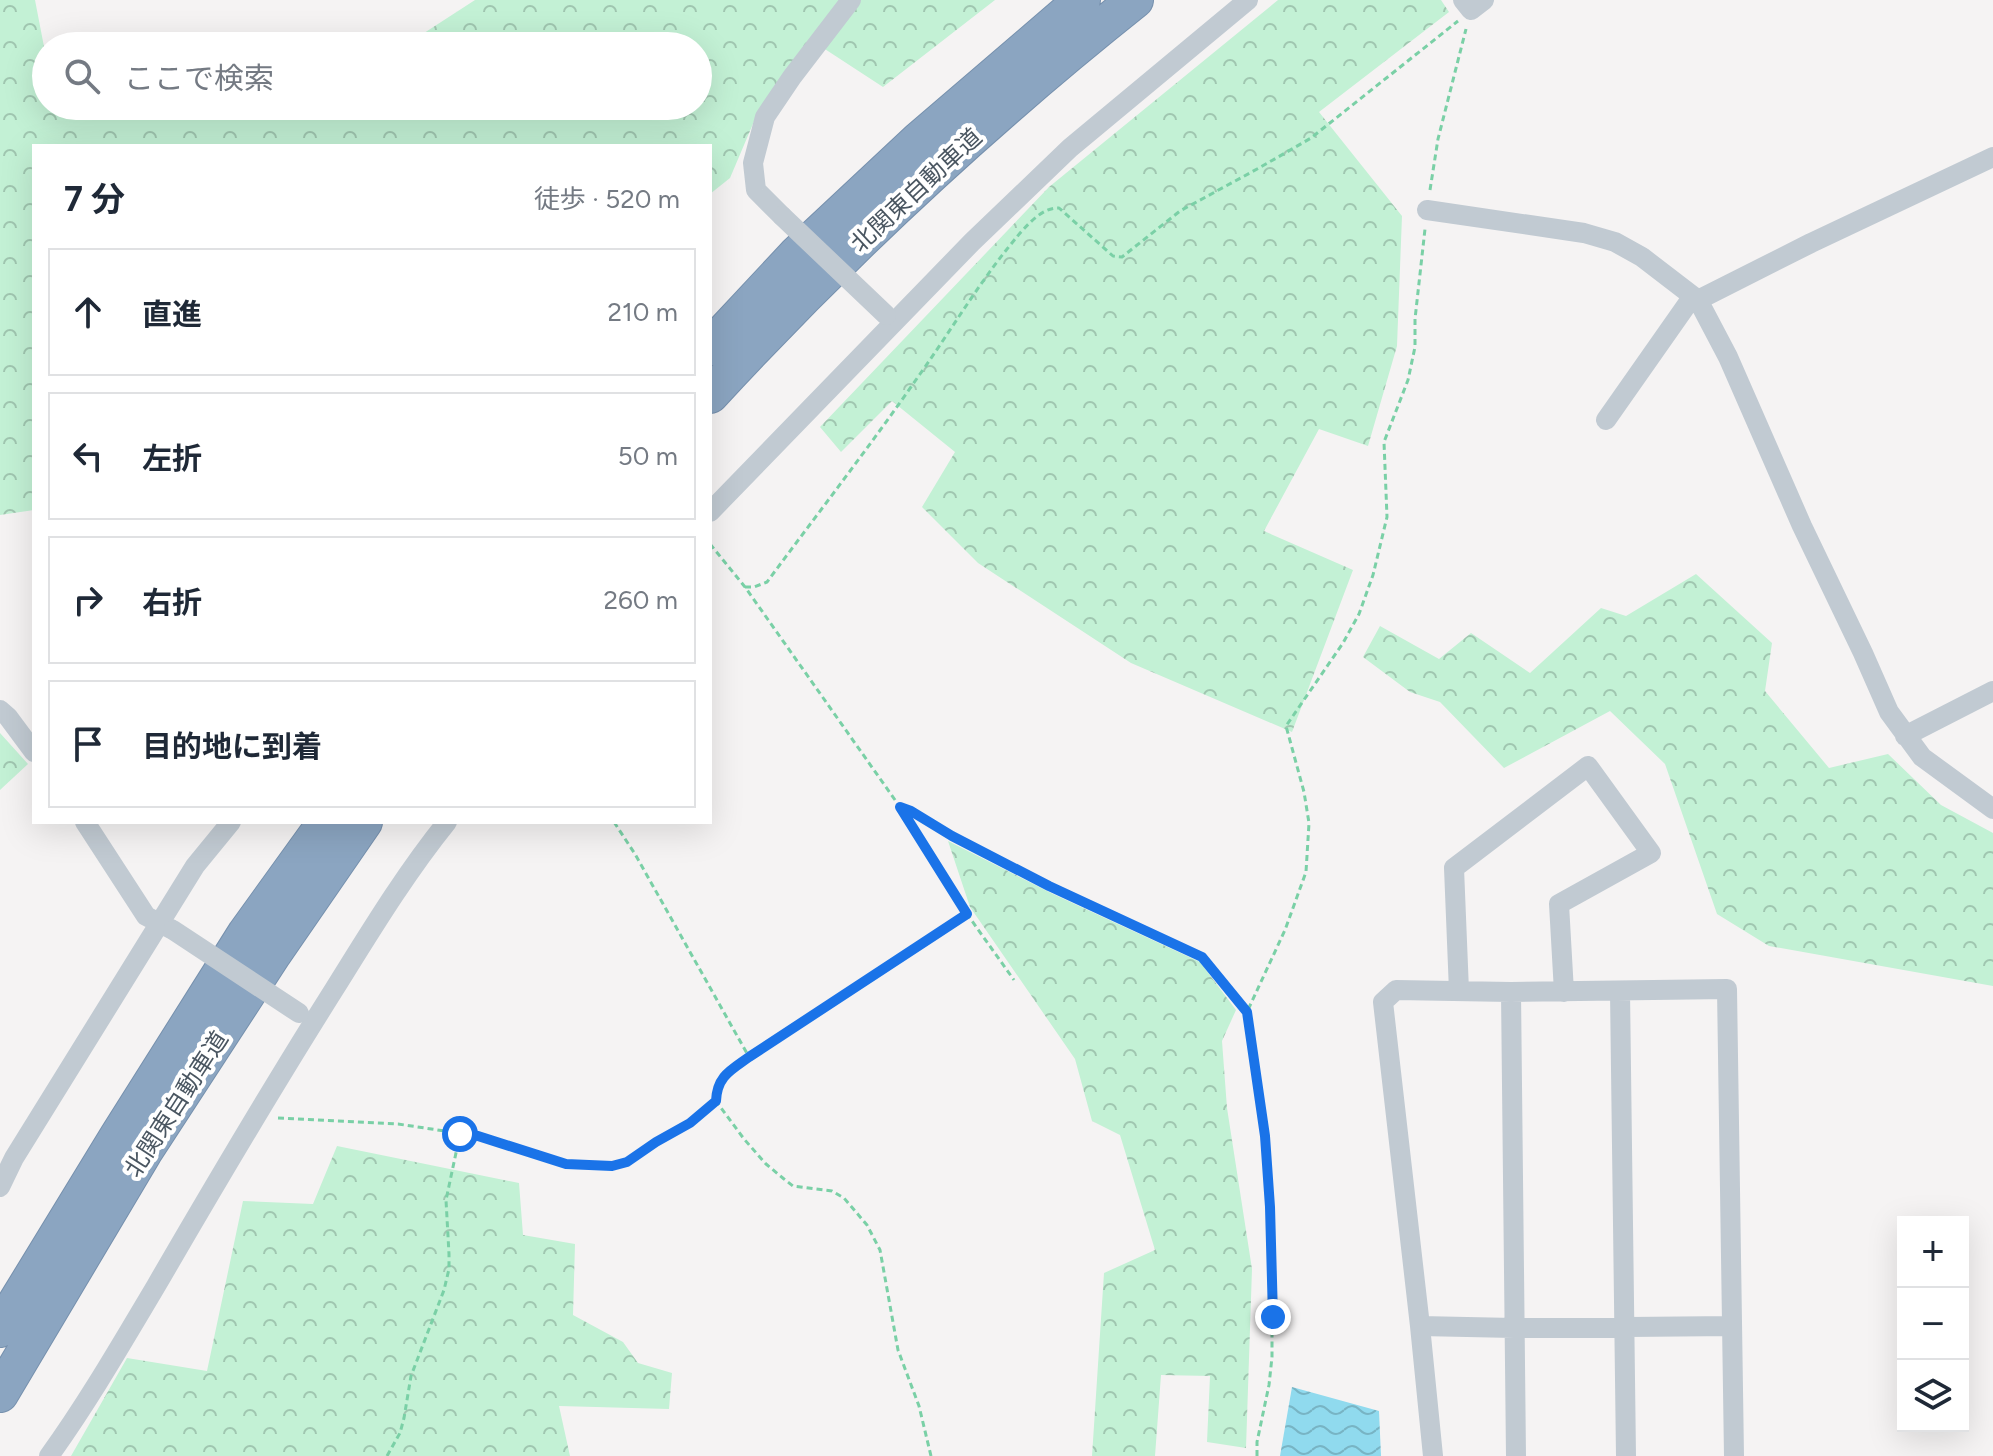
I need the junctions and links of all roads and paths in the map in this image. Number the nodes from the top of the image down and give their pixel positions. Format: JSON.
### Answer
{"nodes":[{"id":1,"x":851,"y":0,"type":"edge"},
{"id":2,"x":1082,"y":0,"type":"edge"},
{"id":3,"x":1135,"y":0,"type":"edge"},
{"id":4,"x":1248,"y":0,"type":"edge"},
{"id":5,"x":1473,"y":3,"type":"edge"},
{"id":6,"x":1993,"y":157,"type":"edge"},
{"id":7,"x":1427,"y":210,"type":"junction"},
{"id":8,"x":1696,"y":298,"type":"junction"},
{"id":9,"x":890,"y":319,"type":"junction"},
{"id":10,"x":712,"y":345,"type":"edge"},
{"id":11,"x":712,"y":393,"type":"edge"},
{"id":12,"x":1606,"y":420,"type":"dead end"},
{"id":13,"x":712,"y":510,"type":"edge"},
{"id":14,"x":712,"y":546,"type":"edge"},
{"id":15,"x":745,"y":587,"type":"junction"},
{"id":16,"x":1993,"y":691,"type":"edge"},
{"id":17,"x":0,"y":710,"type":"edge"},
{"id":18,"x":1905,"y":736,"type":"junction"},
{"id":19,"x":32,"y":749,"type":"edge"},
{"id":20,"x":900,"y":807,"type":"junction"},
{"id":21,"x":1993,"y":809,"type":"edge"},
{"id":22,"x":86,"y":824,"type":"edge"},
{"id":23,"x":229,"y":824,"type":"edge"},
{"id":24,"x":325,"y":824,"type":"edge"},
{"id":25,"x":363,"y":824,"type":"edge"},
{"id":26,"x":445,"y":824,"type":"edge"},
{"id":27,"x":615,"y":824,"type":"edge"},
{"id":28,"x":967,"y":914,"type":"junction"},
{"id":29,"x":166,"y":926,"type":"junction"},
{"id":30,"x":1014,"y":980,"type":"dead end"},
{"id":31,"x":1459,"y":991,"type":"junction"},
{"id":32,"x":1620,"y":991,"type":"junction"},
{"id":33,"x":1511,"y":992,"type":"junction"},
{"id":34,"x":1564,"y":992,"type":"junction"},
{"id":35,"x":1247,"y":1012,"type":"junction"},
{"id":36,"x":306,"y":1017,"type":"junction"},
{"id":37,"x":749,"y":1057,"type":"junction"},
{"id":38,"x":716,"y":1101,"type":"junction"},
{"id":39,"x":255,"y":1117,"type":"junction"},
{"id":40,"x":460,"y":1134,"type":"junction"},
{"id":41,"x":0,"y":1187,"type":"edge"},
{"id":42,"x":1420,"y":1326,"type":"junction"},
{"id":43,"x":1624,"y":1326,"type":"junction"},
{"id":44,"x":1732,"y":1326,"type":"junction"},
{"id":45,"x":1514,"y":1328,"type":"junction"},
{"id":46,"x":0,"y":1329,"type":"edge"},
{"id":47,"x":0,"y":1394,"type":"edge"},
{"id":48,"x":49,"y":1456,"type":"edge"},
{"id":49,"x":387,"y":1456,"type":"edge"},
{"id":50,"x":931,"y":1456,"type":"edge"},
{"id":51,"x":1257,"y":1456,"type":"edge"},
{"id":52,"x":1433,"y":1456,"type":"edge"},
{"id":53,"x":1516,"y":1456,"type":"edge"},
{"id":54,"x":1626,"y":1456,"type":"edge"},
{"id":55,"x":1734,"y":1456,"type":"edge"}],
"edges":[{"from":1,"to":9,"type":"street","bridge":true},
{"from":2,"to":10,"type":"highway","name":"北関東自動車道"},
{"from":3,"to":11,"type":"highway","name":"北関東自動車道"},
{"from":4,"to":9,"type":"street"},
{"from":5,"to":7,"type":"path"},
{"from":5,"to":15,"type":"path"},
{"from":6,"to":8,"type":"street"},
{"from":7,"to":8,"type":"street"},
{"from":7,"to":35,"type":"path"},
{"from":8,"to":12,"type":"street"},
{"from":8,"to":18,"type":"street"},
{"from":9,"to":13,"type":"street"},
{"from":14,"to":15,"type":"path"},
{"from":15,"to":20,"type":"path"},
{"from":16,"to":18,"type":"street"},
{"from":17,"to":19,"type":"street"},
{"from":18,"to":21,"type":"street"},
{"from":20,"to":28,"type":"path"},
{"from":20,"to":35,"type":"path"},
{"from":22,"to":29,"type":"street"},
{"from":23,"to":29,"type":"street"},
{"from":24,"to":46,"type":"highway","name":"北関東自動車道"},
{"from":25,"to":47,"type":"highway","name":"北関東自動車道"},
{"from":26,"to":36,"type":"street"},
{"from":27,"to":37,"type":"path"},
{"from":28,"to":30,"type":"path"},
{"from":28,"to":37,"type":"path"},
{"from":29,"to":36,"type":"street","bridge":true},
{"from":29,"to":41,"type":"street"},
{"from":31,"to":33,"type":"street"},
{"from":31,"to":34,"type":"street"},
{"from":31,"to":42,"type":"street"},
{"from":32,"to":34,"type":"street"},
{"from":32,"to":43,"type":"street"},
{"from":32,"to":44,"type":"street"},
{"from":33,"to":34,"type":"street"},
{"from":33,"to":45,"type":"street"},
{"from":35,"to":51,"type":"path"},
{"from":36,"to":39,"type":"street"},
{"from":37,"to":38,"type":"path"},
{"from":38,"to":40,"type":"path"},
{"from":38,"to":50,"type":"path"},
{"from":39,"to":40,"type":"path"},
{"from":39,"to":48,"type":"street"},
{"from":40,"to":49,"type":"path"},
{"from":42,"to":45,"type":"street"},
{"from":42,"to":52,"type":"street"},
{"from":43,"to":44,"type":"street"},
{"from":43,"to":45,"type":"street"},
{"from":43,"to":54,"type":"street"},
{"from":44,"to":55,"type":"street"},
{"from":45,"to":53,"type":"street"}]}
